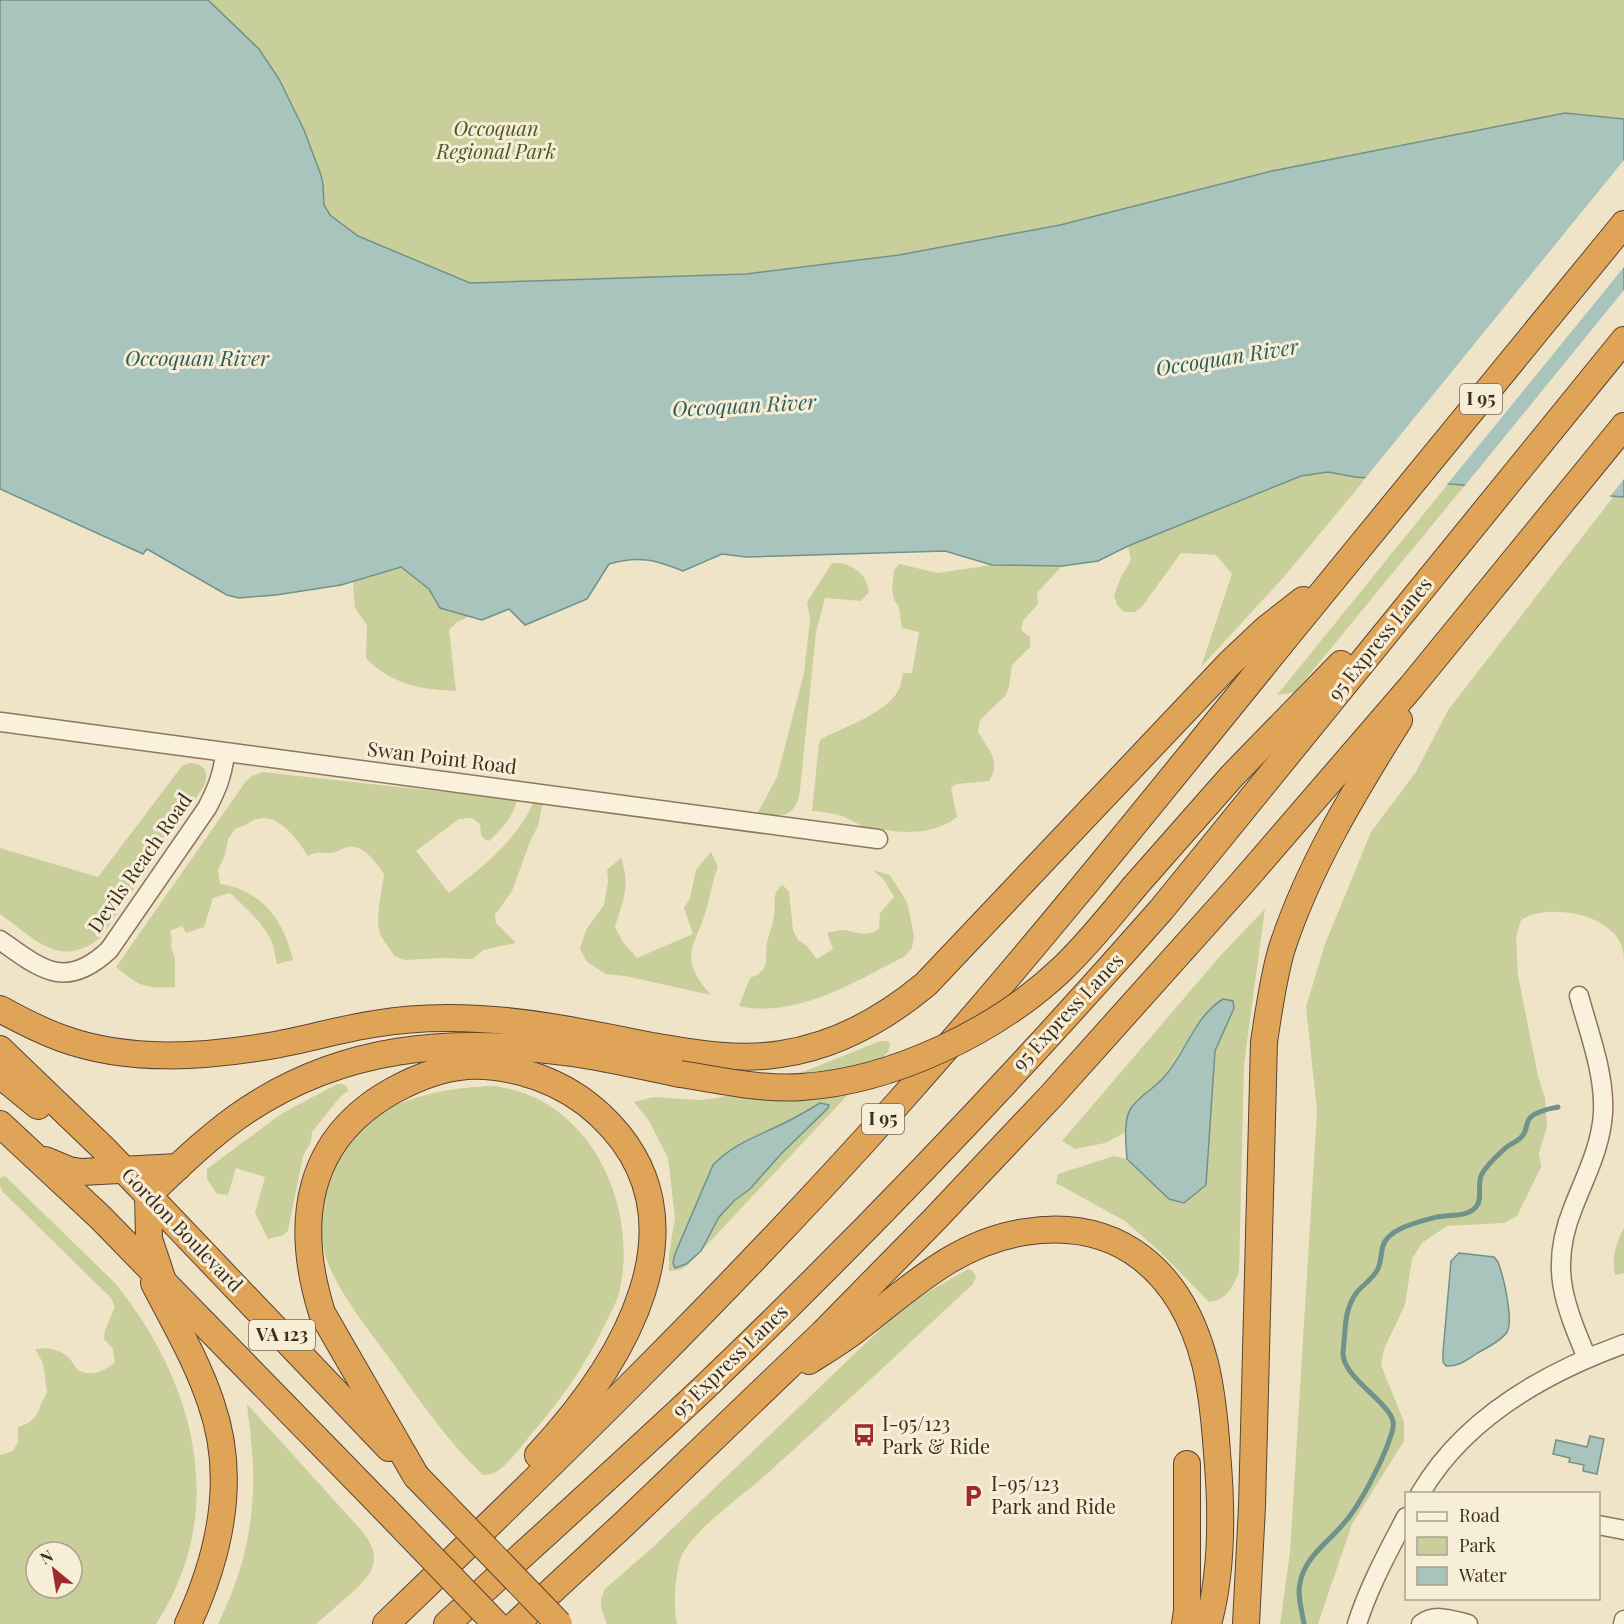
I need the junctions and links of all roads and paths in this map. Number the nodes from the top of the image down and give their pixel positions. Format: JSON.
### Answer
{"nodes":[{"id":1,"x":1624,"y":224,"type":"edge"},
{"id":2,"x":1624,"y":340,"type":"edge"},
{"id":3,"x":1624,"y":426,"type":"edge"},
{"id":4,"x":1435,"y":570,"type":"junction"},
{"id":5,"x":1337,"y":575,"type":"junction"},
{"id":6,"x":1447,"y":644,"type":"junction"},
{"id":7,"x":1,"y":722,"type":"edge"},
{"id":8,"x":225,"y":753,"type":"junction"},
{"id":9,"x":878,"y":839,"type":"dead end"},
{"id":10,"x":0,"y":940,"type":"edge"},
{"id":11,"x":1579,"y":996,"type":"dead end"},
{"id":12,"x":0,"y":1009,"type":"edge"},
{"id":13,"x":0,"y":1049,"type":"edge"},
{"id":14,"x":0,"y":1075,"type":"edge"},
{"id":15,"x":0,"y":1124,"type":"edge"},
{"id":16,"x":103,"y":1148,"type":"junction"},
{"id":17,"x":34,"y":1156,"type":"junction"},
{"id":18,"x":178,"y":1167,"type":"junction"},
{"id":19,"x":124,"y":1170,"type":"junction"},
{"id":20,"x":148,"y":1195,"type":"junction"},
{"id":21,"x":143,"y":1261,"type":"junction"},
{"id":22,"x":163,"y":1281,"type":"junction"},
{"id":23,"x":1624,"y":1344,"type":"edge"},
{"id":24,"x":1587,"y":1358,"type":"junction"},
{"id":25,"x":764,"y":1390,"type":"junction"},
{"id":26,"x":1187,"y":1464,"type":"dead end"},
{"id":27,"x":416,"y":1476,"type":"junction"},
{"id":28,"x":1422,"y":1492,"type":"edge"},
{"id":29,"x":1405,"y":1521,"type":"edge"},
{"id":30,"x":1600,"y":1525,"type":"edge"},
{"id":31,"x":1624,"y":1530,"type":"edge"},
{"id":32,"x":188,"y":1624,"type":"edge"},
{"id":33,"x":381,"y":1624,"type":"edge"},
{"id":34,"x":386,"y":1624,"type":"edge"},
{"id":35,"x":447,"y":1624,"type":"edge"},
{"id":36,"x":496,"y":1624,"type":"edge"},
{"id":37,"x":516,"y":1624,"type":"edge"},
{"id":38,"x":559,"y":1624,"type":"edge"},
{"id":39,"x":1185,"y":1624,"type":"edge"},
{"id":40,"x":1208,"y":1624,"type":"edge"},
{"id":41,"x":1246,"y":1624,"type":"edge"},
{"id":42,"x":1358,"y":1624,"type":"edge"},
{"id":43,"x":1421,"y":1624,"type":"edge"},
{"id":44,"x":1468,"y":1624,"type":"edge"}],
"edges":[{"from":1,"to":5,"type":"highway","number":"I 95"},
{"from":2,"to":4,"type":"highway","name":"95 Express Lanes"},
{"from":3,"to":6,"type":"highway"},
{"from":4,"to":18,"type":"highway","bridge":true},
{"from":4,"to":35,"type":"highway","name":"95 Express Lanes"},
{"from":5,"to":12,"type":"highway"},
{"from":5,"to":34,"type":"highway","number":"I 95"},
{"from":6,"to":25,"type":"highway"},
{"from":6,"to":41,"type":"highway"},
{"from":7,"to":8,"type":"street","name":"Swan Point Road"},
{"from":8,"to":9,"type":"street","name":"Swan Point Road"},
{"from":8,"to":10,"type":"street","name":"Devils Reach Road"},
{"from":11,"to":24,"type":"street"},
{"from":13,"to":16,"type":"highway","name":"Gordon Boulevard","number":"VA 123"},
{"from":14,"to":16,"type":"highway"},
{"from":15,"to":17,"type":"highway","number":"VA 123"},
{"from":16,"to":19,"type":"highway","name":"Gordon Boulevard","number":"VA 123"},
{"from":17,"to":19,"type":"highway"},
{"from":17,"to":21,"type":"highway","number":"VA 123"},
{"from":18,"to":19,"type":"highway"},
{"from":18,"to":20,"type":"highway"},
{"from":19,"to":20,"type":"highway","name":"Gordon Boulevard","number":"VA 123"},
{"from":20,"to":22,"type":"highway"},
{"from":20,"to":27,"type":"highway","name":"Gordon Boulevard","number":"VA 123"},
{"from":21,"to":22,"type":"highway","number":"VA 123"},
{"from":21,"to":32,"type":"highway"},
{"from":22,"to":36,"type":"highway","number":"VA 123","bridge":true},
{"from":23,"to":24,"type":"street"},
{"from":24,"to":28,"type":"street"},
{"from":25,"to":37,"type":"highway"},
{"from":25,"to":40,"type":"highway"},
{"from":26,"to":39,"type":"highway"},
{"from":27,"to":33,"type":"highway"},
{"from":27,"to":38,"type":"highway","name":"Gordon Boulevard","number":"VA 123","bridge":true},
{"from":29,"to":42,"type":"street"},
{"from":30,"to":31,"type":"street"},
{"from":43,"to":44,"type":"street"}]}
